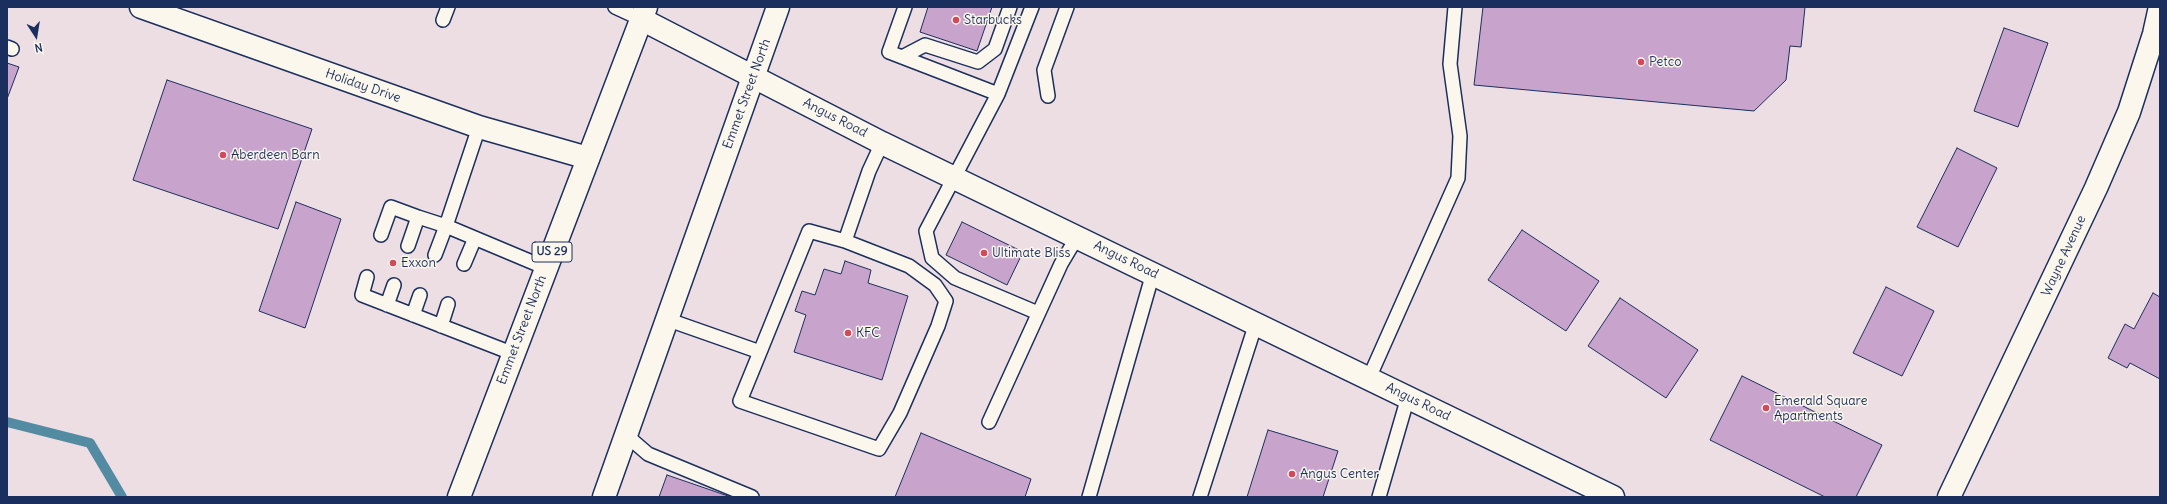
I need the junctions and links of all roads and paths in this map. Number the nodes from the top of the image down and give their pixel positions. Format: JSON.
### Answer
{"nodes":[{"id":1,"x":141,"y":7,"type":"edge"},
{"id":2,"x":448,"y":7,"type":"edge"},
{"id":3,"x":615,"y":7,"type":"edge"},
{"id":4,"x":778,"y":7,"type":"edge"},
{"id":5,"x":905,"y":7,"type":"edge"},
{"id":6,"x":1010,"y":7,"type":"edge"},
{"id":7,"x":1032,"y":7,"type":"edge"},
{"id":8,"x":1067,"y":7,"type":"edge"},
{"id":9,"x":1455,"y":7,"type":"edge"},
{"id":10,"x":2160,"y":7,"type":"edge"},
{"id":11,"x":644,"y":13,"type":"edge"},
{"id":12,"x":443,"y":20,"type":"dead end"},
{"id":13,"x":902,"y":57,"type":"junction"},
{"id":14,"x":753,"y":76,"type":"junction"},
{"id":15,"x":998,"y":94,"type":"junction"},
{"id":16,"x":1048,"y":96,"type":"dead end"},
{"id":17,"x":480,"y":127,"type":"junction"},
{"id":18,"x":882,"y":143,"type":"junction"},
{"id":19,"x":588,"y":158,"type":"junction"},
{"id":20,"x":954,"y":177,"type":"junction"},
{"id":21,"x":418,"y":217,"type":"junction"},
{"id":22,"x":446,"y":226,"type":"junction"},
{"id":23,"x":381,"y":236,"type":"dead end"},
{"id":24,"x":1077,"y":237,"type":"junction"},
{"id":25,"x":474,"y":238,"type":"junction"},
{"id":26,"x":845,"y":241,"type":"junction"},
{"id":27,"x":408,"y":246,"type":"dead end"},
{"id":28,"x":435,"y":255,"type":"dead end"},
{"id":29,"x":464,"y":264,"type":"dead end"},
{"id":30,"x":546,"y":268,"type":"junction"},
{"id":31,"x":1153,"y":273,"type":"junction"},
{"id":32,"x":367,"y":277,"type":"dead end"},
{"id":33,"x":394,"y":285,"type":"dead end"},
{"id":34,"x":420,"y":295,"type":"dead end"},
{"id":35,"x":448,"y":304,"type":"dead end"},
{"id":36,"x":387,"y":306,"type":"junction"},
{"id":37,"x":1038,"y":313,"type":"junction"},
{"id":38,"x":413,"y":315,"type":"junction"},
{"id":39,"x":666,"y":319,"type":"junction"},
{"id":40,"x":1256,"y":323,"type":"junction"},
{"id":41,"x":441,"y":326,"type":"junction"},
{"id":42,"x":760,"y":352,"type":"junction"},
{"id":43,"x":514,"y":354,"type":"junction"},
{"id":44,"x":1369,"y":378,"type":"junction"},
{"id":45,"x":1408,"y":397,"type":"junction"},
{"id":46,"x":989,"y":422,"type":"dead end"},
{"id":47,"x":626,"y":435,"type":"junction"},
{"id":48,"x":459,"y":497,"type":"edge"},
{"id":49,"x":604,"y":497,"type":"edge"},
{"id":50,"x":752,"y":497,"type":"edge"},
{"id":51,"x":1089,"y":497,"type":"edge"},
{"id":52,"x":1200,"y":497,"type":"edge"},
{"id":53,"x":1379,"y":497,"type":"edge"},
{"id":54,"x":1613,"y":497,"type":"edge"},
{"id":55,"x":1949,"y":497,"type":"edge"}],
"edges":[{"from":1,"to":17,"type":"main road","name":"Holiday Drive"},
{"from":2,"to":12,"type":"lane"},
{"from":3,"to":11,"type":"lane"},
{"from":4,"to":14,"type":"main road","name":"Emmet Street North"},
{"from":5,"to":13,"type":"lane"},
{"from":6,"to":13,"type":"lane"},
{"from":7,"to":15,"type":"lane"},
{"from":8,"to":16,"type":"lane"},
{"from":9,"to":44,"type":"lane"},
{"from":10,"to":55,"type":"main road","name":"Wayne Avenue"},
{"from":11,"to":14,"type":"main road","name":"Angus Road"},
{"from":11,"to":19,"type":"main road","name":"Emmet Street North","number":"US 29"},
{"from":13,"to":15,"type":"lane"},
{"from":14,"to":18,"type":"main road","name":"Angus Road"},
{"from":14,"to":39,"type":"main road","name":"Emmet Street North"},
{"from":15,"to":20,"type":"lane"},
{"from":17,"to":19,"type":"main road","name":"Holiday Drive"},
{"from":17,"to":22,"type":"lane"},
{"from":18,"to":20,"type":"main road","name":"Angus Road"},
{"from":18,"to":26,"type":"lane"},
{"from":19,"to":30,"type":"main road","name":"Emmet Street North","number":"US 29"},
{"from":20,"to":24,"type":"main road","name":"Angus Road"},
{"from":20,"to":37,"type":"lane"},
{"from":21,"to":22,"type":"lane"},
{"from":21,"to":23,"type":"lane"},
{"from":21,"to":27,"type":"lane"},
{"from":22,"to":25,"type":"lane"},
{"from":22,"to":28,"type":"lane"},
{"from":24,"to":31,"type":"main road","name":"Angus Road"},
{"from":24,"to":37,"type":"lane"},
{"from":25,"to":29,"type":"lane"},
{"from":25,"to":30,"type":"lane"},
{"from":26,"to":42,"type":"lane"},
{"from":26,"to":42,"type":"lane"},
{"from":30,"to":43,"type":"main road","name":"Emmet Street North","number":"US 29"},
{"from":31,"to":40,"type":"main road","name":"Angus Road"},
{"from":31,"to":51,"type":"lane"},
{"from":32,"to":36,"type":"lane"},
{"from":33,"to":36,"type":"lane"},
{"from":34,"to":38,"type":"lane"},
{"from":35,"to":41,"type":"lane"},
{"from":36,"to":38,"type":"lane"},
{"from":37,"to":46,"type":"lane"},
{"from":38,"to":41,"type":"lane"},
{"from":39,"to":42,"type":"lane"},
{"from":39,"to":47,"type":"main road","name":"Emmet Street North"},
{"from":40,"to":44,"type":"main road","name":"Angus Road"},
{"from":40,"to":52,"type":"lane"},
{"from":41,"to":43,"type":"lane"},
{"from":43,"to":48,"type":"main road","name":"Emmet Street North","number":"US 29"},
{"from":44,"to":45,"type":"main road","name":"Angus Road"},
{"from":45,"to":53,"type":"lane"},
{"from":45,"to":54,"type":"main road","name":"Angus Road"},
{"from":47,"to":49,"type":"main road","name":"Emmet Street North"},
{"from":47,"to":50,"type":"lane"}]}
